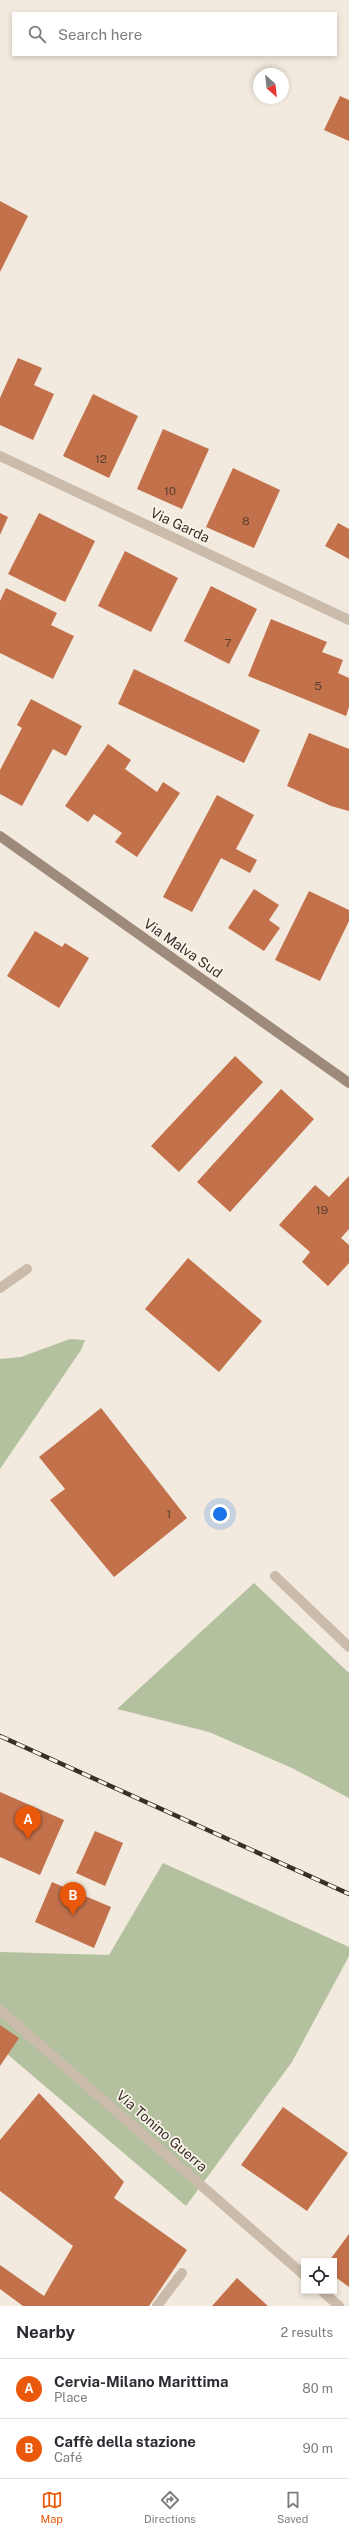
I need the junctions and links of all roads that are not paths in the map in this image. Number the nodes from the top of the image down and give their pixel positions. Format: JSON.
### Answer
{"nodes":[{"id":1,"x":0,"y":456,"type":"edge"},
{"id":2,"x":349,"y":620,"type":"edge"},
{"id":3,"x":0,"y":836,"type":"edge"},
{"id":4,"x":349,"y":1083,"type":"edge"},
{"id":5,"x":27,"y":1269,"type":"dead end"},
{"id":6,"x":0,"y":1288,"type":"edge"},
{"id":7,"x":275,"y":1576,"type":"dead end"},
{"id":8,"x":349,"y":1647,"type":"edge"},
{"id":9,"x":0,"y":2010,"type":"edge"},
{"id":10,"x":301,"y":2272,"type":"edge"},
{"id":11,"x":182,"y":2273,"type":"dead end"},
{"id":12,"x":325,"y":2294,"type":"edge"},
{"id":13,"x":157,"y":2306,"type":"edge"},
{"id":14,"x":339,"y":2306,"type":"edge"}],
"edges":[{"from":1,"to":2,"type":"street","name":"Via Garda"},
{"from":3,"to":4,"type":"street","name":"Via Malva Sud"},
{"from":5,"to":6,"type":"street"},
{"from":7,"to":8,"type":"street"},
{"from":9,"to":10,"type":"street","name":"Via Tonino Guerra"},
{"from":11,"to":13,"type":"street"},
{"from":12,"to":14,"type":"street"}]}
